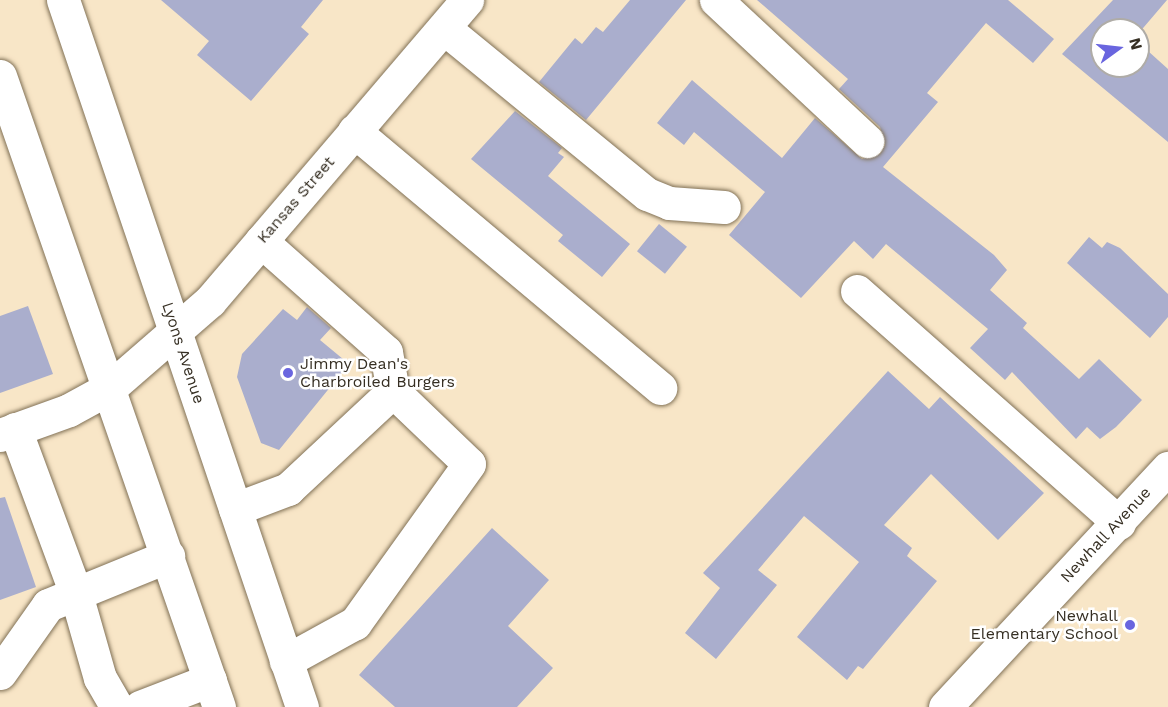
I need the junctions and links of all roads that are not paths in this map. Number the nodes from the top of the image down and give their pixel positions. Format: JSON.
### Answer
{"nodes":[{"id":1,"x":63,"y":0,"type":"edge"},
{"id":2,"x":467,"y":0,"type":"edge"},
{"id":3,"x":716,"y":0,"type":"edge"},
{"id":4,"x":444,"y":28,"type":"junction"},
{"id":5,"x":0,"y":76,"type":"edge"},
{"id":6,"x":354,"y":132,"type":"junction"},
{"id":7,"x":867,"y":141,"type":"dead end"},
{"id":8,"x":724,"y":207,"type":"dead end"},
{"id":9,"x":261,"y":241,"type":"junction"},
{"id":10,"x":856,"y":291,"type":"dead end"},
{"id":11,"x":177,"y":332,"type":"junction"},
{"id":12,"x":111,"y":387,"type":"junction"},
{"id":13,"x":660,"y":388,"type":"dead end"},
{"id":14,"x":393,"y":391,"type":"junction"},
{"id":15,"x":8,"y":432,"type":"edge"},
{"id":16,"x":1168,"y":468,"type":"edge"},
{"id":17,"x":235,"y":509,"type":"junction"},
{"id":18,"x":1119,"y":523,"type":"junction"},
{"id":19,"x":168,"y":556,"type":"junction"},
{"id":20,"x":76,"y":594,"type":"junction"},
{"id":21,"x":286,"y":661,"type":"junction"},
{"id":22,"x":0,"y":673,"type":"edge"},
{"id":23,"x":215,"y":694,"type":"edge"},
{"id":24,"x":117,"y":707,"type":"edge"},
{"id":25,"x":140,"y":707,"type":"edge"},
{"id":26,"x":302,"y":707,"type":"edge"},
{"id":27,"x":945,"y":707,"type":"edge"}],
"edges":[{"from":1,"to":11,"type":"main road","name":"Lyons Avenue"},
{"from":2,"to":4,"type":"main road","name":"Kansas Street"},
{"from":3,"to":7,"type":"main road"},
{"from":4,"to":6,"type":"main road","name":"Kansas Street"},
{"from":4,"to":8,"type":"main road"},
{"from":5,"to":12,"type":"main road"},
{"from":6,"to":9,"type":"main road","name":"Kansas Street"},
{"from":6,"to":13,"type":"main road"},
{"from":9,"to":11,"type":"main road","name":"Kansas Street"},
{"from":9,"to":14,"type":"main road"},
{"from":10,"to":18,"type":"main road"},
{"from":11,"to":12,"type":"main road","name":"Kansas Street"},
{"from":11,"to":17,"type":"main road","name":"Lyons Avenue"},
{"from":12,"to":15,"type":"main road","name":"Kansas Street"},
{"from":12,"to":19,"type":"main road"},
{"from":14,"to":17,"type":"main road"},
{"from":14,"to":21,"type":"main road"},
{"from":15,"to":20,"type":"main road"},
{"from":16,"to":18,"type":"main road","name":"Newhall Avenue"},
{"from":17,"to":21,"type":"main road","name":"Lyons Avenue"},
{"from":18,"to":27,"type":"main road","name":"Newhall Avenue"},
{"from":19,"to":20,"type":"main road"},
{"from":19,"to":23,"type":"main road"},
{"from":20,"to":22,"type":"main road"},
{"from":20,"to":24,"type":"main road"},
{"from":21,"to":26,"type":"main road","name":"Lyons Avenue"},
{"from":23,"to":25,"type":"main road"}]}
